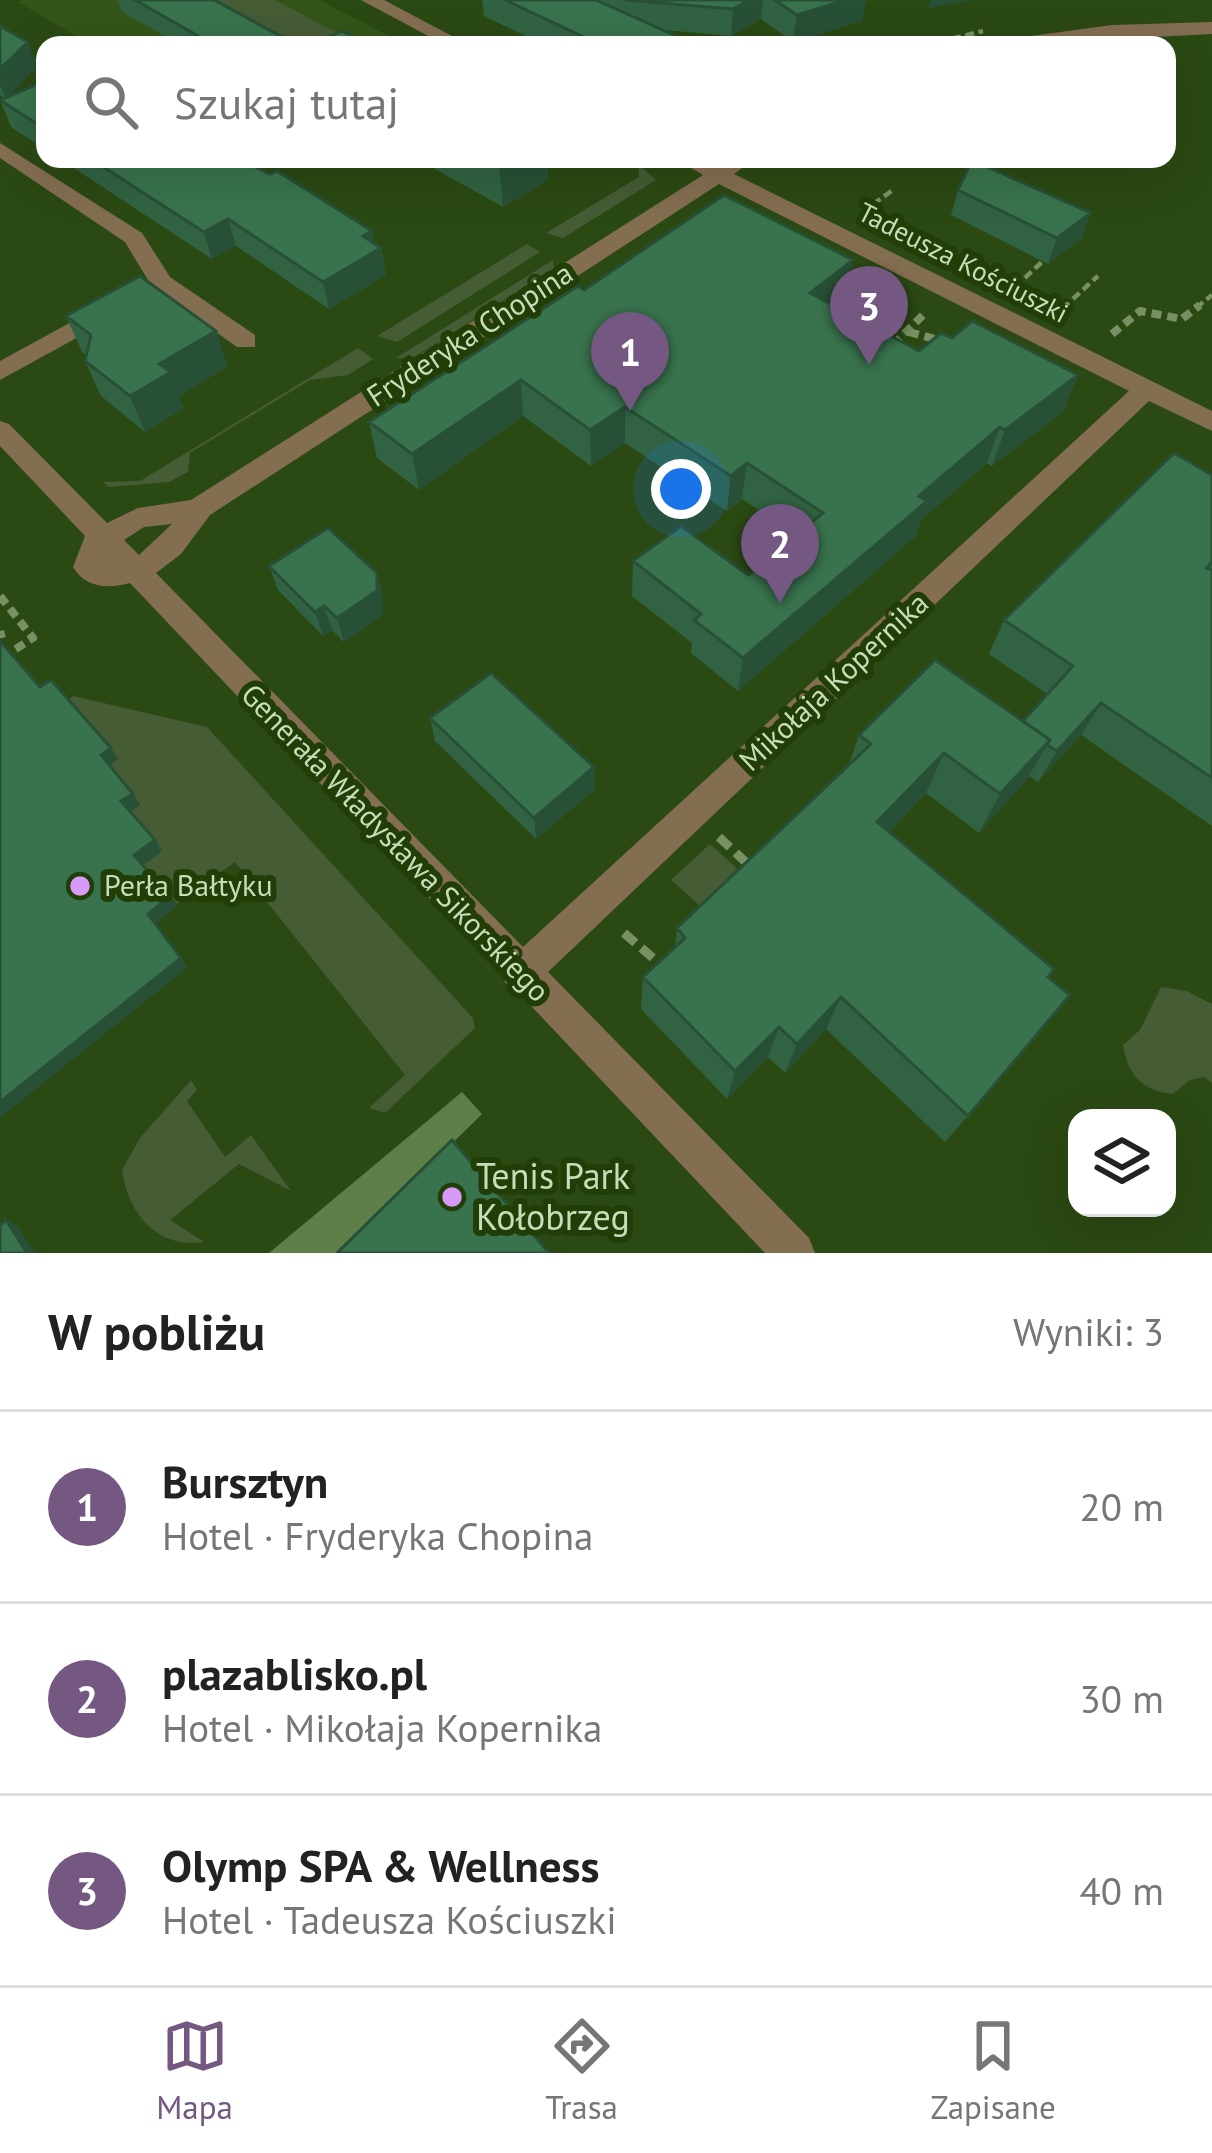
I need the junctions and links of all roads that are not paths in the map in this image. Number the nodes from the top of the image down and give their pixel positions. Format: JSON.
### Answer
{"nodes":[{"id":1,"x":370,"y":0,"type":"edge"},
{"id":2,"x":1212,"y":28,"type":"edge"},
{"id":3,"x":442,"y":36,"type":"edge"},
{"id":4,"x":1076,"y":36,"type":"edge"},
{"id":5,"x":0,"y":149,"type":"edge"},
{"id":6,"x":704,"y":168,"type":"edge"},
{"id":7,"x":729,"y":168,"type":"edge"},
{"id":8,"x":718,"y":175,"type":"junction"},
{"id":9,"x":161,"y":282,"type":"junction"},
{"id":10,"x":246,"y":341,"type":"dead end"},
{"id":11,"x":0,"y":372,"type":"edge"},
{"id":12,"x":1147,"y":388,"type":"junction"},
{"id":13,"x":1212,"y":422,"type":"edge"},
{"id":14,"x":0,"y":430,"type":"edge"},
{"id":15,"x":196,"y":510,"type":"junction"},
{"id":16,"x":101,"y":538,"type":"junction"},
{"id":17,"x":132,"y":571,"type":"junction"},
{"id":18,"x":520,"y":974,"type":"junction"},
{"id":19,"x":794,"y":1253,"type":"edge"}],
"edges":[{"from":1,"to":3,"type":"street"},
{"from":2,"to":4,"type":"street"},
{"from":5,"to":9,"type":"street"},
{"from":6,"to":8,"type":"street","name":"Tadeusza Kościuszki"},
{"from":7,"to":8,"type":"street","name":"Fryderyka Chopina"},
{"from":8,"to":12,"type":"street","name":"Tadeusza Kościuszki"},
{"from":8,"to":15,"type":"street","name":"Fryderyka Chopina"},
{"from":9,"to":10,"type":"street"},
{"from":9,"to":11,"type":"street"},
{"from":12,"to":13,"type":"street","name":"Tadeusza Kościuszki"},
{"from":12,"to":18,"type":"street","name":"Mikołaja Kopernika"},
{"from":14,"to":16,"type":"street","name":"Generała Władysława Sikorskiego"},
{"from":15,"to":16,"type":"street","name":"Fryderyka Chopina"},
{"from":15,"to":17,"type":"street","name":"Fryderyka Chopina"},
{"from":16,"to":17,"type":"street","name":"Generała Władysława Sikorskiego"},
{"from":17,"to":18,"type":"street","name":"Generała Władysława Sikorskiego"},
{"from":18,"to":19,"type":"street","name":"Generała Władysława Sikorskiego"}]}
